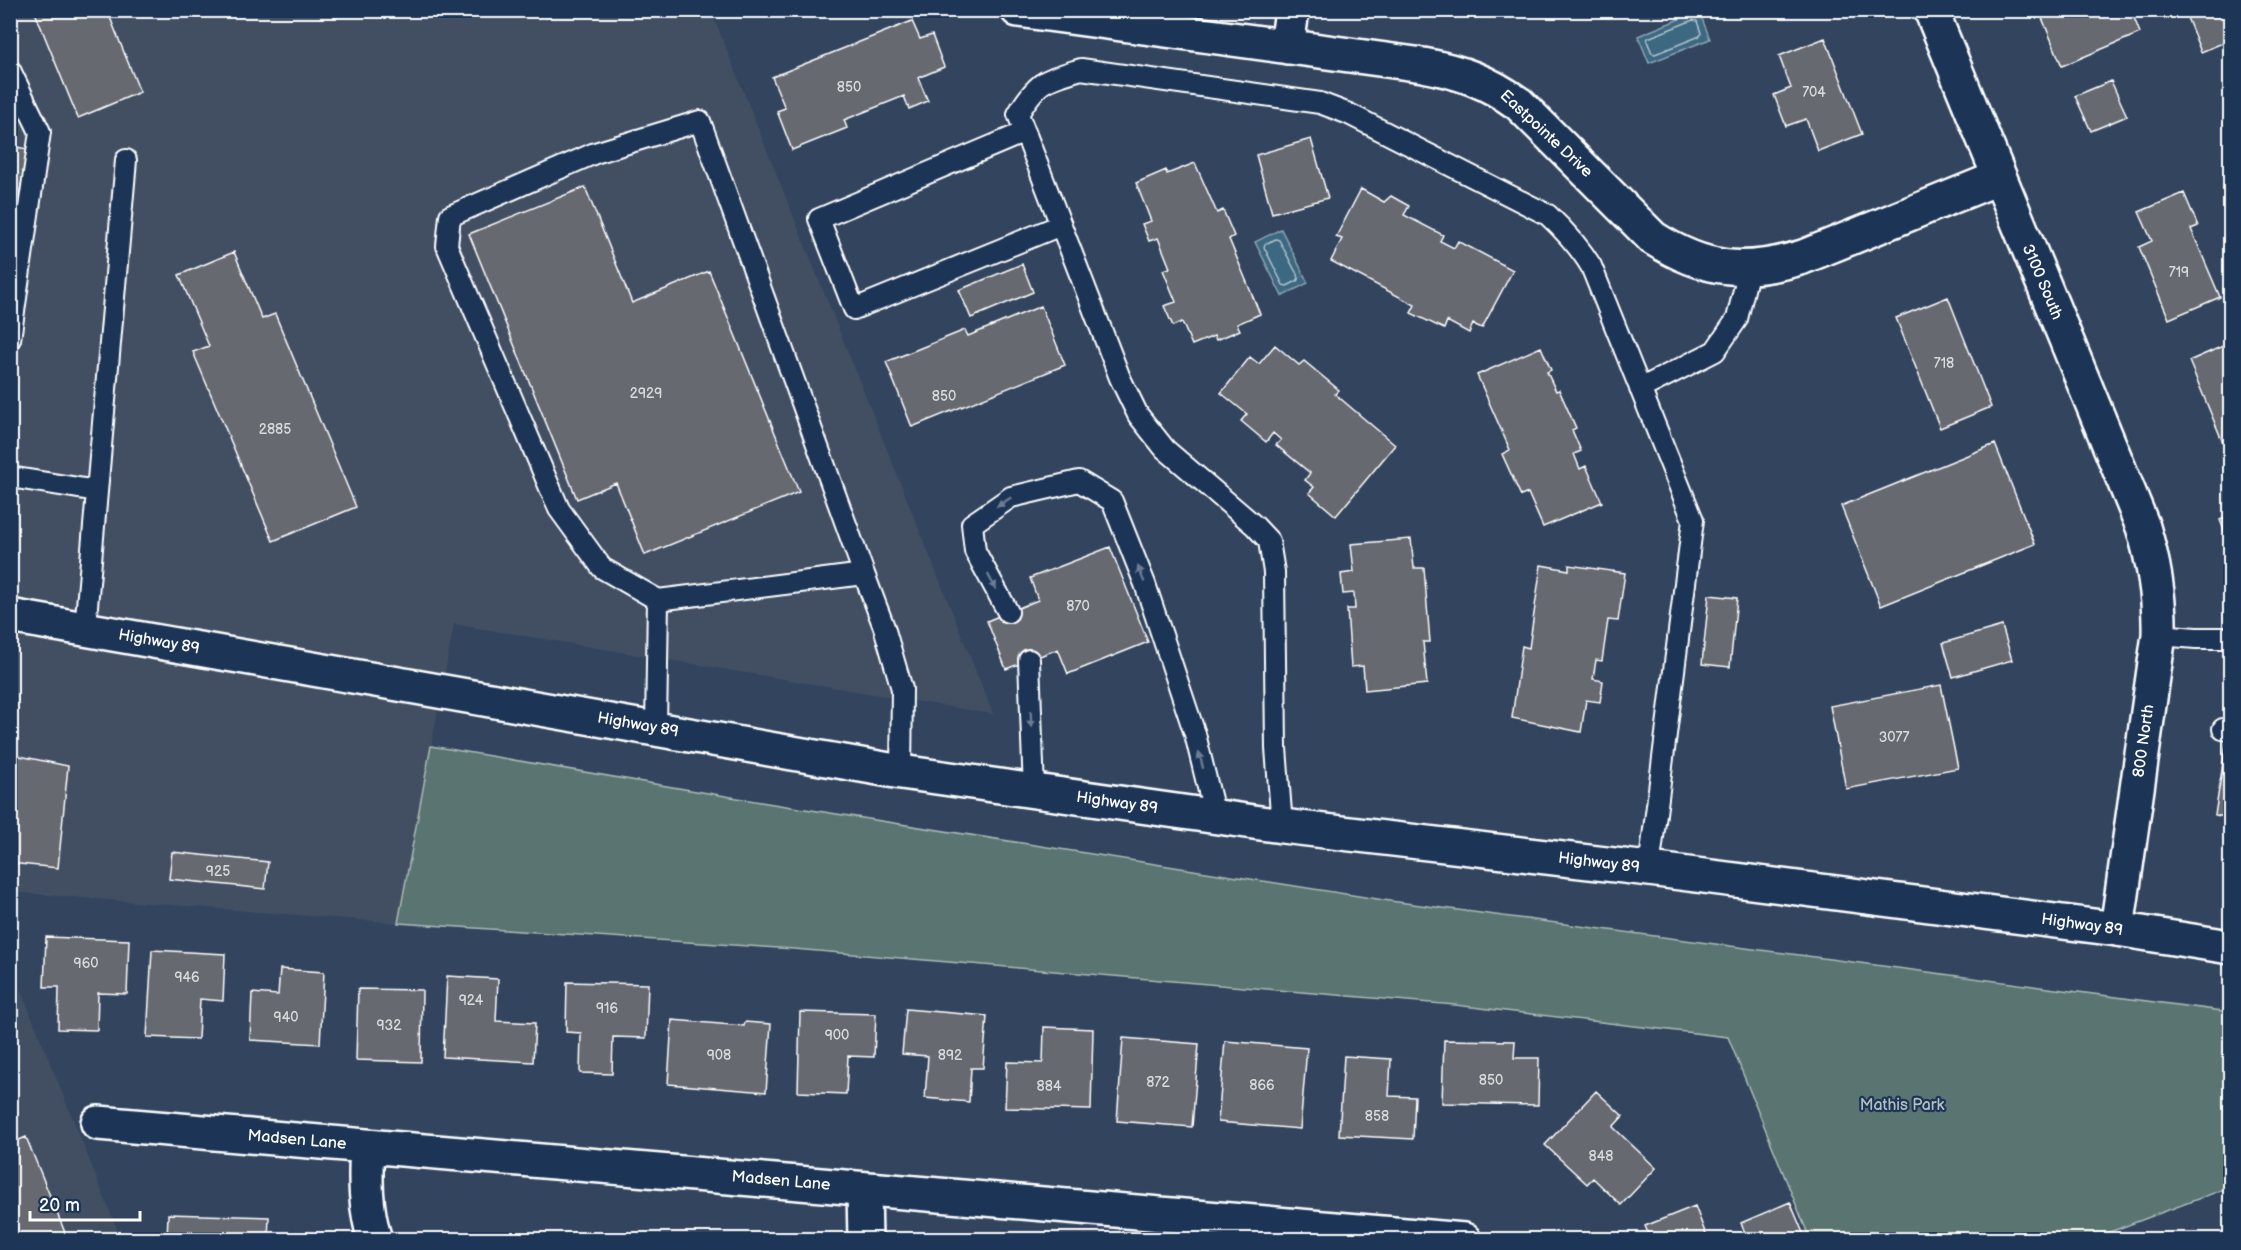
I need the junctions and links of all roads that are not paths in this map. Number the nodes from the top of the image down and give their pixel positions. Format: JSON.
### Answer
{"nodes":[{"id":1,"x":1018,"y":10,"type":"edge"},
{"id":2,"x":1292,"y":10,"type":"edge"},
{"id":3,"x":1931,"y":10,"type":"edge"},
{"id":4,"x":1287,"y":47,"type":"junction"},
{"id":5,"x":10,"y":70,"type":"edge"},
{"id":6,"x":1026,"y":132,"type":"junction"},
{"id":7,"x":126,"y":160,"type":"dead end"},
{"id":8,"x":1998,"y":178,"type":"junction"},
{"id":9,"x":1061,"y":225,"type":"junction"},
{"id":10,"x":1749,"y":269,"type":"junction"},
{"id":11,"x":10,"y":339,"type":"edge"},
{"id":12,"x":1640,"y":389,"type":"junction"},
{"id":13,"x":10,"y":477,"type":"edge"},
{"id":14,"x":97,"y":491,"type":"junction"},
{"id":15,"x":2151,"y":554,"type":"joint"},
{"id":16,"x":864,"y":574,"type":"junction"},
{"id":17,"x":658,"y":600,"type":"junction"},
{"id":18,"x":1008,"y":612,"type":"dead end"},
{"id":19,"x":10,"y":616,"type":"edge"},
{"id":20,"x":85,"y":629,"type":"junction"},
{"id":21,"x":2159,"y":635,"type":"junction"},
{"id":22,"x":2230,"y":638,"type":"edge"},
{"id":23,"x":1029,"y":660,"type":"dead end"},
{"id":24,"x":656,"y":728,"type":"junction"},
{"id":25,"x":901,"y":772,"type":"junction"},
{"id":26,"x":1034,"y":791,"type":"junction"},
{"id":27,"x":1215,"y":816,"type":"junction"},
{"id":28,"x":1282,"y":826,"type":"junction"},
{"id":29,"x":1649,"y":869,"type":"junction"},
{"id":30,"x":2117,"y":929,"type":"junction"},
{"id":31,"x":2230,"y":947,"type":"edge"},
{"id":32,"x":98,"y":1123,"type":"dead end"},
{"id":33,"x":367,"y":1146,"type":"junction"},
{"id":34,"x":864,"y":1189,"type":"junction"},
{"id":35,"x":375,"y":1239,"type":"edge"},
{"id":36,"x":865,"y":1239,"type":"edge"},
{"id":37,"x":1464,"y":1239,"type":"edge"}],
"edges":[{"from":1,"to":4,"type":"street","name":"Eastpointe Drive"},
{"from":2,"to":4,"type":"street"},
{"from":3,"to":8,"type":"street","name":"3100 South"},
{"from":4,"to":10,"type":"street","name":"Eastpointe Drive"},
{"from":5,"to":11,"type":"lane"},
{"from":6,"to":9,"type":"lane"},
{"from":6,"to":9,"type":"lane"},
{"from":6,"to":12,"type":"lane"},
{"from":7,"to":14,"type":"lane"},
{"from":8,"to":10,"type":"street","name":"Eastpointe Drive"},
{"from":8,"to":15,"type":"street","name":"3100 South"},
{"from":9,"to":28,"type":"lane"},
{"from":10,"to":12,"type":"lane"},
{"from":12,"to":29,"type":"lane"},
{"from":13,"to":14,"type":"lane"},
{"from":14,"to":20,"type":"lane"},
{"from":15,"to":21,"type":"street","name":"800 North"},
{"from":16,"to":17,"type":"lane"},
{"from":16,"to":17,"type":"lane"},
{"from":16,"to":25,"type":"lane"},
{"from":17,"to":24,"type":"lane"},
{"from":27,"to":18,"type":"lane","one_way":true},
{"from":19,"to":20,"type":"street","name":"Highway 89"},
{"from":20,"to":24,"type":"street","name":"Highway 89"},
{"from":21,"to":22,"type":"lane"},
{"from":21,"to":30,"type":"street","name":"800 North"},
{"from":23,"to":26,"type":"lane","one_way":true},
{"from":24,"to":25,"type":"street","name":"Highway 89"},
{"from":25,"to":26,"type":"street","name":"Highway 89"},
{"from":26,"to":27,"type":"street","name":"Highway 89"},
{"from":27,"to":28,"type":"street","name":"Highway 89"},
{"from":28,"to":29,"type":"street","name":"Highway 89"},
{"from":29,"to":30,"type":"street","name":"Highway 89"},
{"from":30,"to":31,"type":"street","name":"Highway 89"},
{"from":32,"to":33,"type":"street","name":"Madsen Lane"},
{"from":33,"to":34,"type":"street","name":"Madsen Lane"},
{"from":33,"to":35,"type":"street"},
{"from":34,"to":36,"type":"street"},
{"from":34,"to":37,"type":"street","name":"Madsen Lane"}]}
